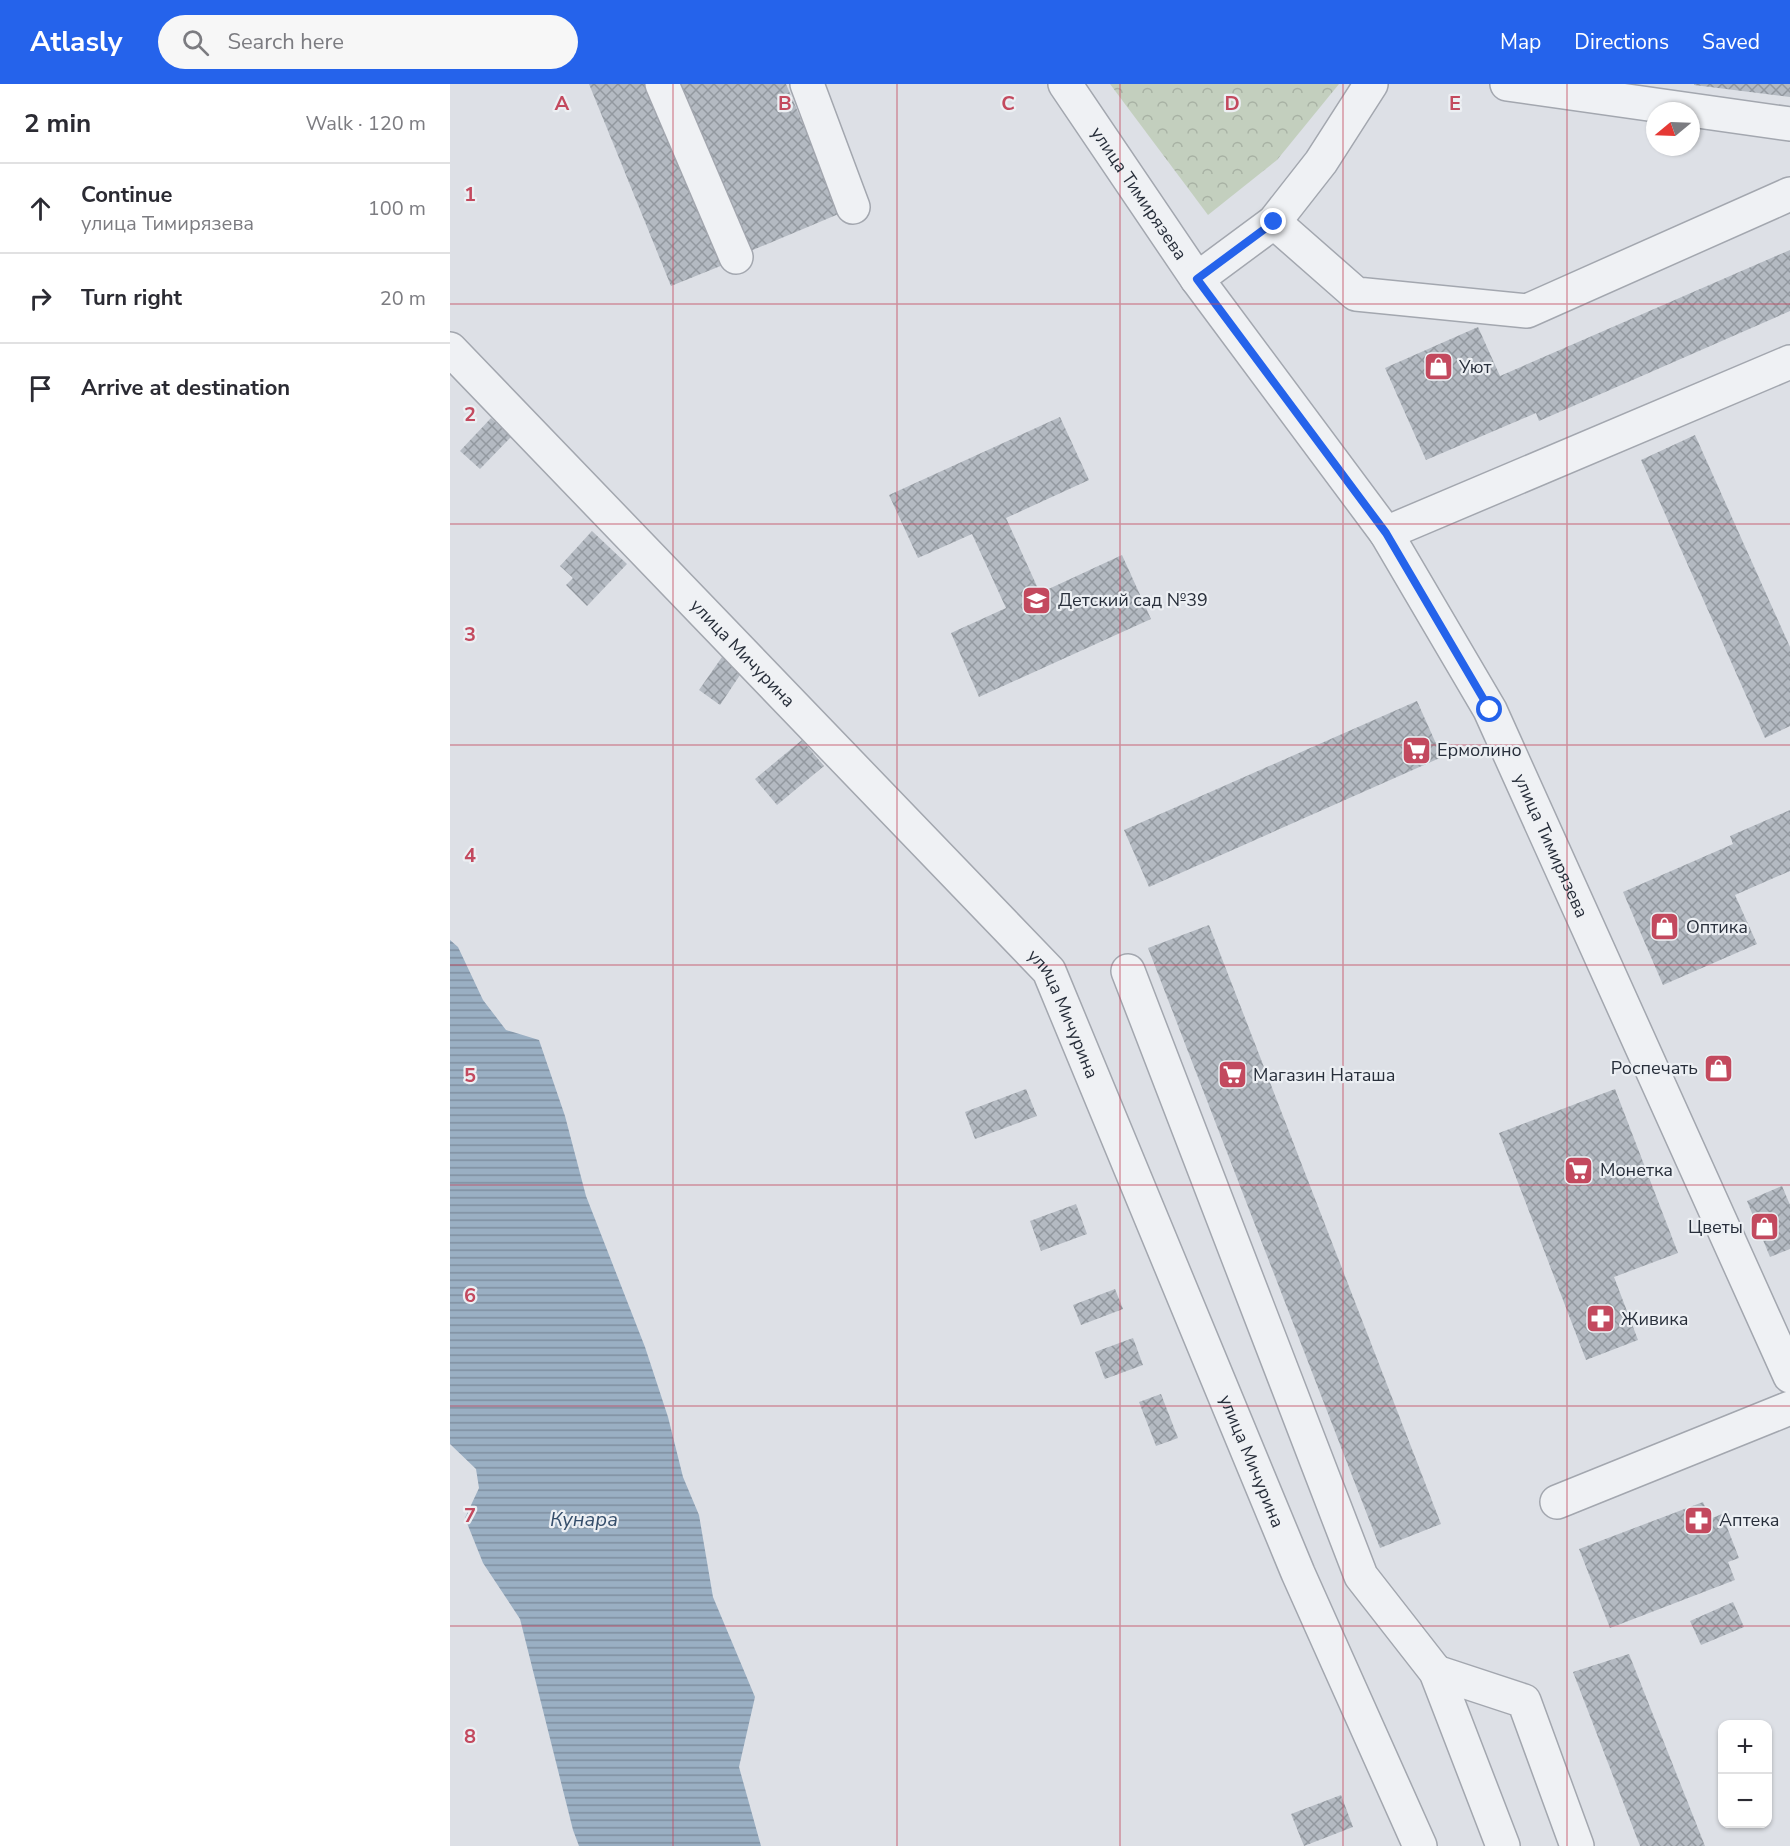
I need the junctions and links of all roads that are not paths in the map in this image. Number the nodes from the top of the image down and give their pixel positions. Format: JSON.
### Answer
{"nodes":[{"id":1,"x":662,"y":84,"type":"edge"},
{"id":2,"x":807,"y":84,"type":"edge"},
{"id":3,"x":1065,"y":84,"type":"edge"},
{"id":4,"x":1371,"y":84,"type":"edge"},
{"id":5,"x":1507,"y":84,"type":"edge"},
{"id":6,"x":1790,"y":124,"type":"edge"},
{"id":7,"x":1790,"y":194,"type":"edge"},
{"id":8,"x":854,"y":207,"type":"dead end"},
{"id":9,"x":1274,"y":222,"type":"junction"},
{"id":10,"x":736,"y":257,"type":"dead end"},
{"id":11,"x":1197,"y":279,"type":"junction"},
{"id":12,"x":450,"y":349,"type":"edge"},
{"id":13,"x":1790,"y":362,"type":"edge"},
{"id":14,"x":1386,"y":533,"type":"junction"},
{"id":15,"x":1128,"y":971,"type":"dead end"},
{"id":16,"x":1789,"y":1373,"type":"edge"},
{"id":17,"x":1790,"y":1408,"type":"edge"},
{"id":18,"x":1557,"y":1502,"type":"dead end"},
{"id":19,"x":1436,"y":1672,"type":"junction"},
{"id":20,"x":1420,"y":1846,"type":"edge"},
{"id":21,"x":1503,"y":1846,"type":"edge"},
{"id":22,"x":1577,"y":1846,"type":"edge"}],
"edges":[{"from":1,"to":10,"type":"street"},
{"from":2,"to":8,"type":"street"},
{"from":3,"to":11,"type":"street","name":"улица Тимирязева"},
{"from":4,"to":9,"type":"street"},
{"from":5,"to":6,"type":"street"},
{"from":7,"to":9,"type":"street"},
{"from":9,"to":11,"type":"street"},
{"from":11,"to":14,"type":"street","name":"улица Тимирязева"},
{"from":12,"to":20,"type":"street","name":"улица Мичурина"},
{"from":13,"to":14,"type":"street"},
{"from":14,"to":16,"type":"street","name":"улица Тимирязева"},
{"from":15,"to":19,"type":"street"},
{"from":17,"to":18,"type":"street"},
{"from":19,"to":21,"type":"street"},
{"from":19,"to":22,"type":"street"}]}
